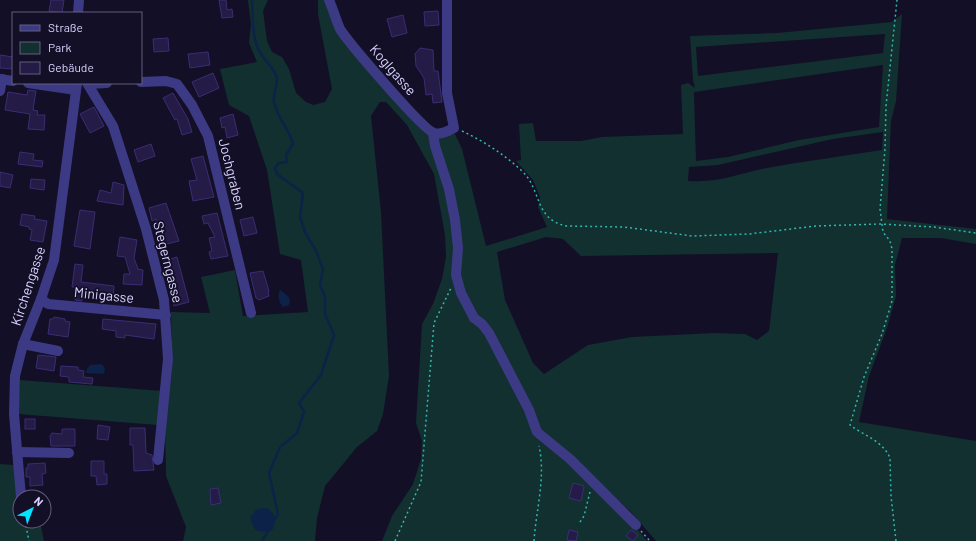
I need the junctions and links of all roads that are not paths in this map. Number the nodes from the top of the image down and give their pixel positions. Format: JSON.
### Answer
{"nodes":[{"id":1,"x":79,"y":0,"type":"edge"},
{"id":2,"x":330,"y":0,"type":"edge"},
{"id":3,"x":447,"y":0,"type":"edge"},
{"id":4,"x":78,"y":12,"type":"edge"},
{"id":5,"x":1,"y":79,"type":"edge"},
{"id":6,"x":12,"y":81,"type":"edge"},
{"id":7,"x":142,"y":82,"type":"edge"},
{"id":8,"x":40,"y":84,"type":"edge"},
{"id":9,"x":89,"y":84,"type":"edge"},
{"id":10,"x":77,"y":87,"type":"edge"},
{"id":11,"x":0,"y":91,"type":"edge"},
{"id":12,"x":433,"y":133,"type":"junction"},
{"id":13,"x":41,"y":298,"type":"junction"},
{"id":14,"x":251,"y":313,"type":"dead end"},
{"id":15,"x":166,"y":315,"type":"junction"},
{"id":16,"x":23,"y":344,"type":"junction"},
{"id":17,"x":58,"y":351,"type":"dead end"},
{"id":18,"x":17,"y":452,"type":"junction"},
{"id":19,"x":69,"y":453,"type":"dead end"},
{"id":20,"x":158,"y":460,"type":"dead end"},
{"id":21,"x":20,"y":489,"type":"edge"},
{"id":22,"x":636,"y":525,"type":"road end"}],
"edges":[{"from":1,"to":4,"type":"street"},
{"from":2,"to":12,"type":"street","name":"Koglgasse"},
{"from":3,"to":12,"type":"street"},
{"from":5,"to":6,"type":"street"},
{"from":5,"to":11,"type":"street"},
{"from":7,"to":14,"type":"street","name":"Jochgraben"},
{"from":8,"to":10,"type":"street"},
{"from":9,"to":15,"type":"street","name":"Stegerngasse"},
{"from":10,"to":13,"type":"street","name":"Kirchengasse"},
{"from":12,"to":22,"type":"street"},
{"from":13,"to":15,"type":"street","name":"Minigasse"},
{"from":13,"to":16,"type":"street","name":"Kirchengasse"},
{"from":15,"to":20,"type":"street","name":"Stegerngasse"},
{"from":16,"to":17,"type":"street"},
{"from":16,"to":18,"type":"street","name":"Kirchengasse"},
{"from":18,"to":19,"type":"street"},
{"from":18,"to":21,"type":"street","name":"Kirchengasse"}]}
